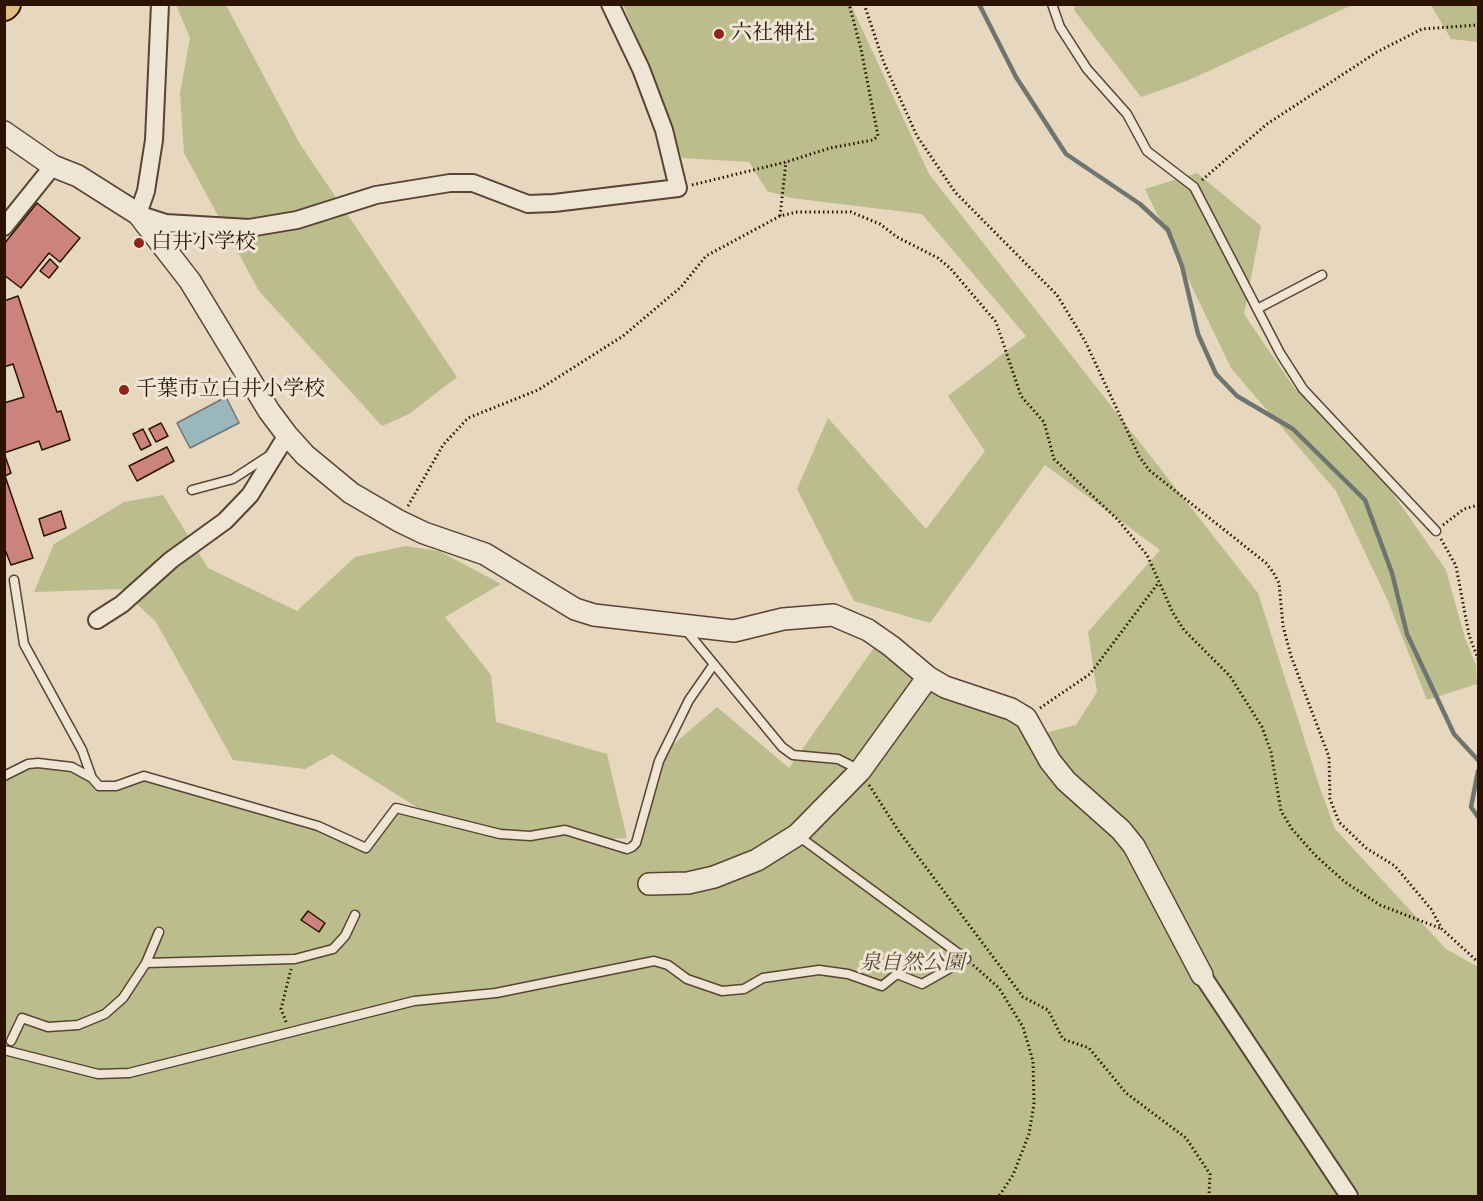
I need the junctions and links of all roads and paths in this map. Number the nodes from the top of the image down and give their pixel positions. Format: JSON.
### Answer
{"nodes":[{"id":1,"x":160,"y":4,"type":"edge"},
{"id":2,"x":610,"y":4,"type":"edge"},
{"id":3,"x":849,"y":4,"type":"edge"},
{"id":4,"x":864,"y":4,"type":"edge"},
{"id":5,"x":1052,"y":4,"type":"edge"},
{"id":6,"x":1479,"y":25,"type":"edge"},
{"id":7,"x":4,"y":132,"type":"edge"},
{"id":8,"x":786,"y":162,"type":"junction"},
{"id":9,"x":53,"y":166,"type":"junction"},
{"id":10,"x":1194,"y":187,"type":"junction"},
{"id":11,"x":678,"y":188,"type":"junction"},
{"id":12,"x":138,"y":214,"type":"junction"},
{"id":13,"x":780,"y":216,"type":"junction"},
{"id":14,"x":4,"y":227,"type":"edge"},
{"id":15,"x":1322,"y":275,"type":"dead end"},
{"id":16,"x":1257,"y":309,"type":"junction"},
{"id":17,"x":282,"y":443,"type":"junction"},
{"id":18,"x":192,"y":490,"type":"dead end"},
{"id":19,"x":1479,"y":505,"type":"edge"},
{"id":20,"x":399,"y":521,"type":"junction"},
{"id":21,"x":1436,"y":531,"type":"junction"},
{"id":22,"x":14,"y":580,"type":"dead end"},
{"id":23,"x":1159,"y":582,"type":"junction"},
{"id":24,"x":97,"y":620,"type":"dead end"},
{"id":25,"x":681,"y":625,"type":"junction"},
{"id":26,"x":1479,"y":659,"type":"edge"},
{"id":27,"x":714,"y":664,"type":"junction"},
{"id":28,"x":928,"y":677,"type":"junction"},
{"id":29,"x":1026,"y":718,"type":"junction"},
{"id":30,"x":860,"y":771,"type":"junction"},
{"id":31,"x":4,"y":776,"type":"edge"},
{"id":32,"x":92,"y":778,"type":"junction"},
{"id":33,"x":797,"y":835,"type":"junction"},
{"id":34,"x":649,"y":884,"type":"dead end"},
{"id":35,"x":356,"y":915,"type":"dead end"},
{"id":36,"x":1442,"y":929,"type":"junction"},
{"id":37,"x":159,"y":932,"type":"dead end"},
{"id":38,"x":966,"y":958,"type":"junction"},
{"id":39,"x":295,"y":959,"type":"junction"},
{"id":40,"x":1479,"y":962,"type":"edge"},
{"id":41,"x":146,"y":963,"type":"junction"},
{"id":42,"x":1202,"y":975,"type":"joint"},
{"id":43,"x":302,"y":1030,"type":"junction"},
{"id":44,"x":11,"y":1041,"type":"dead end"},
{"id":45,"x":4,"y":1050,"type":"edge"},
{"id":46,"x":999,"y":1197,"type":"edge"},
{"id":47,"x":1209,"y":1197,"type":"edge"},
{"id":48,"x":1349,"y":1197,"type":"edge"}],
"edges":[{"from":1,"to":12,"type":"street"},
{"from":2,"to":11,"type":"street"},
{"from":3,"to":8,"type":"path"},
{"from":4,"to":36,"type":"path"},
{"from":5,"to":10,"type":"lane"},
{"from":6,"to":10,"type":"path"},
{"from":7,"to":9,"type":"street"},
{"from":8,"to":11,"type":"path"},
{"from":8,"to":13,"type":"path"},
{"from":9,"to":12,"type":"street"},
{"from":9,"to":14,"type":"street"},
{"from":10,"to":16,"type":"lane"},
{"from":11,"to":12,"type":"street"},
{"from":12,"to":17,"type":"street"},
{"from":13,"to":20,"type":"path"},
{"from":13,"to":23,"type":"path"},
{"from":15,"to":16,"type":"lane"},
{"from":16,"to":21,"type":"lane"},
{"from":17,"to":18,"type":"lane"},
{"from":17,"to":20,"type":"street"},
{"from":17,"to":24,"type":"street"},
{"from":19,"to":21,"type":"path"},
{"from":20,"to":25,"type":"street"},
{"from":21,"to":26,"type":"path"},
{"from":22,"to":32,"type":"lane"},
{"from":23,"to":29,"type":"path"},
{"from":23,"to":36,"type":"path"},
{"from":25,"to":27,"type":"lane"},
{"from":25,"to":28,"type":"street"},
{"from":27,"to":30,"type":"lane"},
{"from":27,"to":32,"type":"lane"},
{"from":28,"to":29,"type":"street"},
{"from":28,"to":30,"type":"street"},
{"from":29,"to":42,"type":"street"},
{"from":30,"to":33,"type":"street"},
{"from":30,"to":47,"type":"path"},
{"from":31,"to":32,"type":"lane"},
{"from":33,"to":34,"type":"street"},
{"from":33,"to":38,"type":"lane"},
{"from":35,"to":39,"type":"lane"},
{"from":36,"to":40,"type":"path"},
{"from":37,"to":41,"type":"lane"},
{"from":38,"to":43,"type":"lane"},
{"from":38,"to":46,"type":"path"},
{"from":39,"to":41,"type":"lane"},
{"from":39,"to":43,"type":"path"},
{"from":41,"to":44,"type":"lane"},
{"from":42,"to":48,"type":"street"},
{"from":43,"to":45,"type":"lane"}]}
